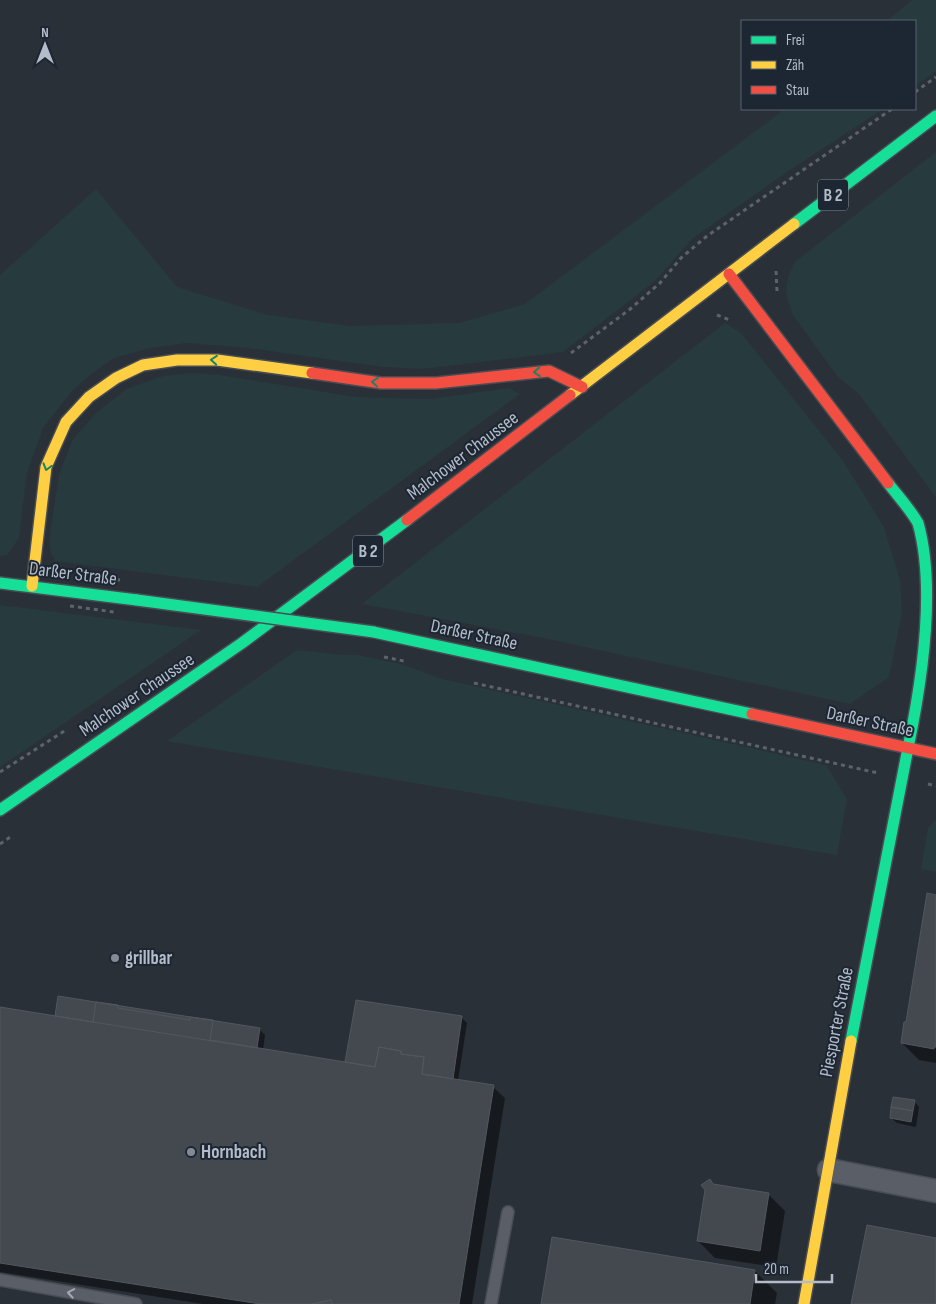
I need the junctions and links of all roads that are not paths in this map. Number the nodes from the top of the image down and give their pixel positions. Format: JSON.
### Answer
{"nodes":[{"id":1,"x":936,"y":116,"type":"edge"},
{"id":2,"x":730,"y":274,"type":"junction"},
{"id":3,"x":582,"y":387,"type":"junction"},
{"id":4,"x":0,"y":583,"type":"edge"},
{"id":5,"x":32,"y":586,"type":"junction"},
{"id":6,"x":908,"y":748,"type":"junction"},
{"id":7,"x":936,"y":754,"type":"edge"},
{"id":8,"x":0,"y":810,"type":"edge"},
{"id":9,"x":829,"y":1170,"type":"junction"},
{"id":10,"x":936,"y":1191,"type":"edge"},
{"id":11,"x":508,"y":1212,"type":"dead end"},
{"id":12,"x":0,"y":1280,"type":"edge"},
{"id":13,"x":136,"y":1304,"type":"edge"},
{"id":14,"x":491,"y":1304,"type":"edge"},
{"id":15,"x":804,"y":1304,"type":"edge"}],
"edges":[{"from":1,"to":2,"type":"main road","name":"Malchower Chaussee","number":"B 2"},
{"from":2,"to":3,"type":"main road","name":"Malchower Chaussee","number":"B 2"},
{"from":2,"to":6,"type":"main road","name":"Piesporter Straße"},
{"from":3,"to":5,"type":"main road","one_way":true},
{"from":3,"to":8,"type":"main road","name":"Malchower Chaussee","number":"B 2"},
{"from":4,"to":5,"type":"main road","name":"Darßer Straße"},
{"from":5,"to":6,"type":"main road","name":"Darßer Straße","bridge":true},
{"from":6,"to":7,"type":"main road","name":"Darßer Straße"},
{"from":6,"to":9,"type":"main road","name":"Piesporter Straße"},
{"from":9,"to":10,"type":"street"},
{"from":9,"to":15,"type":"main road","name":"Piesporter Straße"},
{"from":11,"to":14,"type":"lane"},
{"from":13,"to":12,"type":"lane","one_way":true}]}
